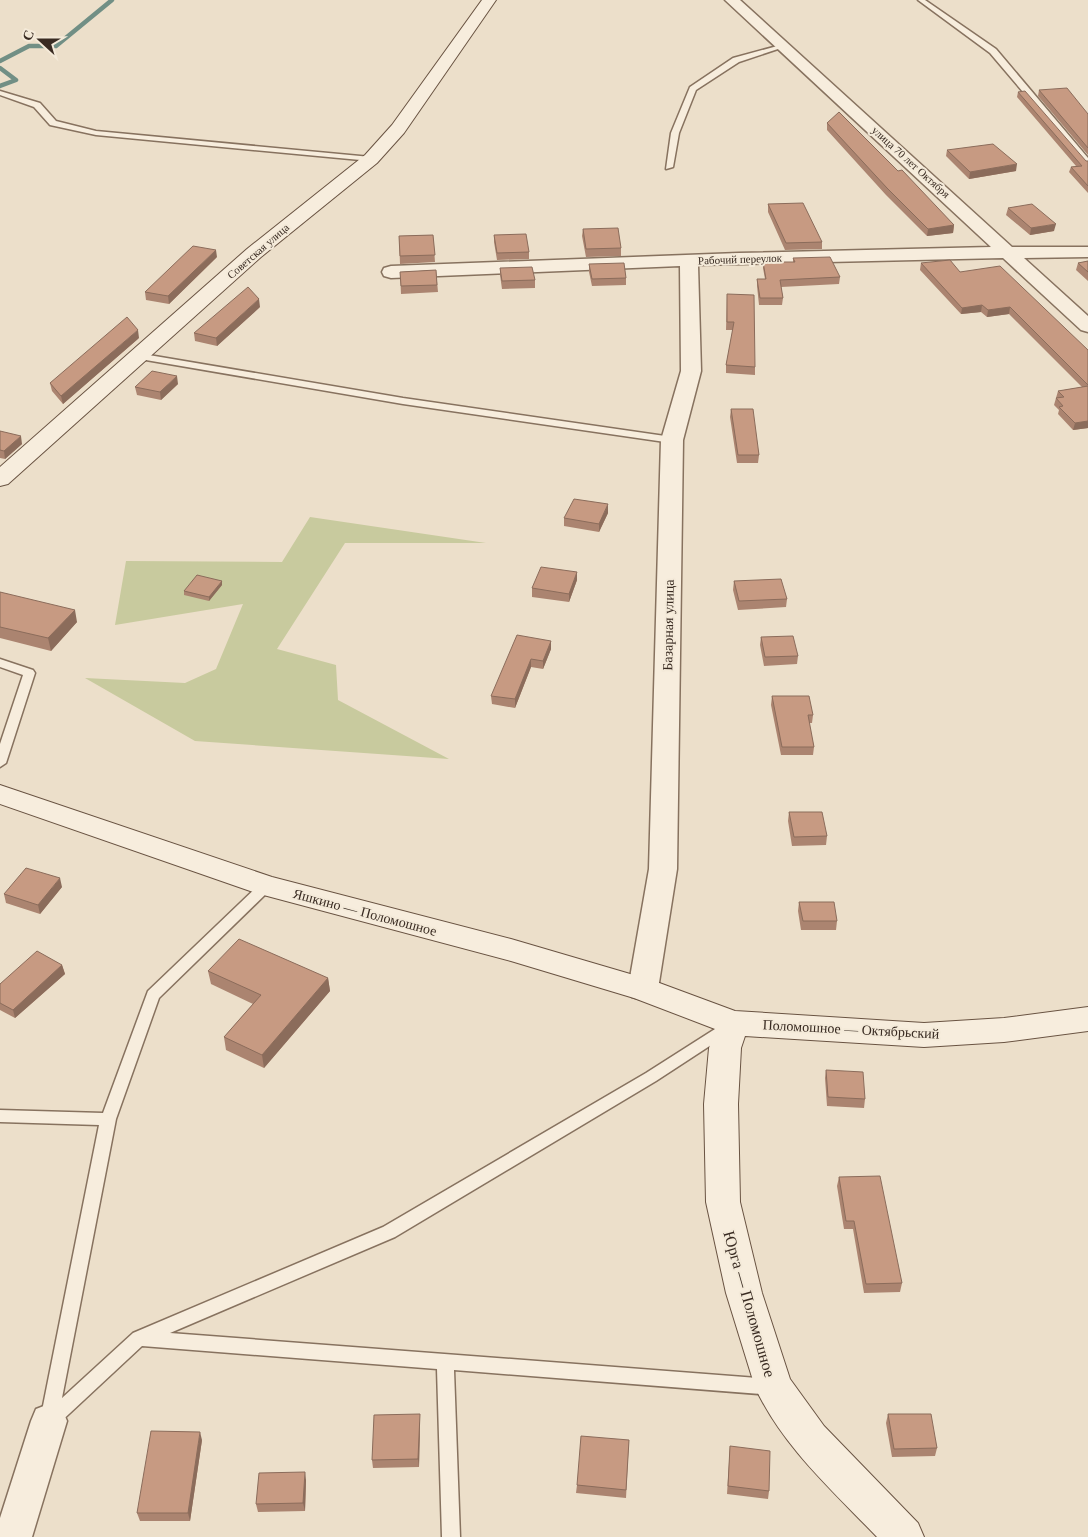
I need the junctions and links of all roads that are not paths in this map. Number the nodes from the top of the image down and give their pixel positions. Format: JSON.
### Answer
{"nodes":[{"id":1,"x":488,"y":0,"type":"edge"},
{"id":2,"x":732,"y":0,"type":"edge"},
{"id":3,"x":922,"y":0,"type":"edge"},
{"id":4,"x":783,"y":46,"type":"junction"},
{"id":5,"x":0,"y":93,"type":"edge"},
{"id":6,"x":371,"y":159,"type":"junction"},
{"id":7,"x":1088,"y":162,"type":"edge"},
{"id":8,"x":669,"y":167,"type":"dead end"},
{"id":9,"x":1009,"y":252,"type":"junction"},
{"id":10,"x":1088,"y":252,"type":"edge"},
{"id":11,"x":688,"y":261,"type":"junction"},
{"id":12,"x":391,"y":272,"type":"dead end"},
{"id":13,"x":1088,"y":326,"type":"edge"},
{"id":14,"x":137,"y":356,"type":"junction"},
{"id":15,"x":672,"y":440,"type":"junction"},
{"id":16,"x":0,"y":479,"type":"edge"},
{"id":17,"x":0,"y":663,"type":"edge"},
{"id":18,"x":0,"y":762,"type":"edge"},
{"id":19,"x":0,"y":794,"type":"edge"},
{"id":20,"x":266,"y":886,"type":"junction"},
{"id":21,"x":643,"y":989,"type":"junction"},
{"id":22,"x":1088,"y":1019,"type":"edge"},
{"id":23,"x":733,"y":1022,"type":"junction"},
{"id":24,"x":0,"y":1116,"type":"edge"},
{"id":25,"x":108,"y":1119,"type":"junction"},
{"id":26,"x":139,"y":1338,"type":"junction"},
{"id":27,"x":445,"y":1362,"type":"junction"},
{"id":28,"x":774,"y":1387,"type":"junction"},
{"id":29,"x":49,"y":1421,"type":"junction"},
{"id":30,"x":14,"y":1537,"type":"edge"},
{"id":31,"x":451,"y":1537,"type":"edge"},
{"id":32,"x":904,"y":1537,"type":"edge"}],
"edges":[{"from":1,"to":6,"type":"street","name":"Советская улица"},
{"from":2,"to":4,"type":"street","name":"улица 70 лет Октября"},
{"from":3,"to":7,"type":"lane"},
{"from":4,"to":8,"type":"lane"},
{"from":4,"to":9,"type":"street","name":"улица 70 лет Октября"},
{"from":5,"to":6,"type":"lane"},
{"from":6,"to":14,"type":"street","name":"Советская улица"},
{"from":9,"to":10,"type":"street","name":"Рабочий переулок"},
{"from":9,"to":11,"type":"street","name":"Рабочий переулок"},
{"from":9,"to":13,"type":"street","name":"улица 70 лет Октября"},
{"from":11,"to":12,"type":"street","name":"Рабочий переулок"},
{"from":11,"to":15,"type":"street","name":"Базарная улица"},
{"from":14,"to":15,"type":"lane"},
{"from":14,"to":16,"type":"street","name":"Советская улица"},
{"from":15,"to":21,"type":"street","name":"Базарная улица"},
{"from":17,"to":18,"type":"lane"},
{"from":19,"to":20,"type":"street","name":"Яшкино — Поломошное"},
{"from":20,"to":21,"type":"street","name":"Яшкино — Поломошное"},
{"from":20,"to":25,"type":"lane"},
{"from":21,"to":23,"type":"street","name":"Яшкино — Поломошное"},
{"from":22,"to":23,"type":"street","name":"Поломошное — Октябрьский"},
{"from":23,"to":26,"type":"lane"},
{"from":23,"to":28,"type":"street","name":"Юрга — Поломошное"},
{"from":24,"to":25,"type":"lane"},
{"from":25,"to":29,"type":"lane"},
{"from":26,"to":27,"type":"lane"},
{"from":26,"to":29,"type":"lane"},
{"from":27,"to":28,"type":"lane"},
{"from":27,"to":31,"type":"lane"},
{"from":28,"to":32,"type":"street","name":"Юрга — Поломошное"},
{"from":29,"to":30,"type":"street"}]}
